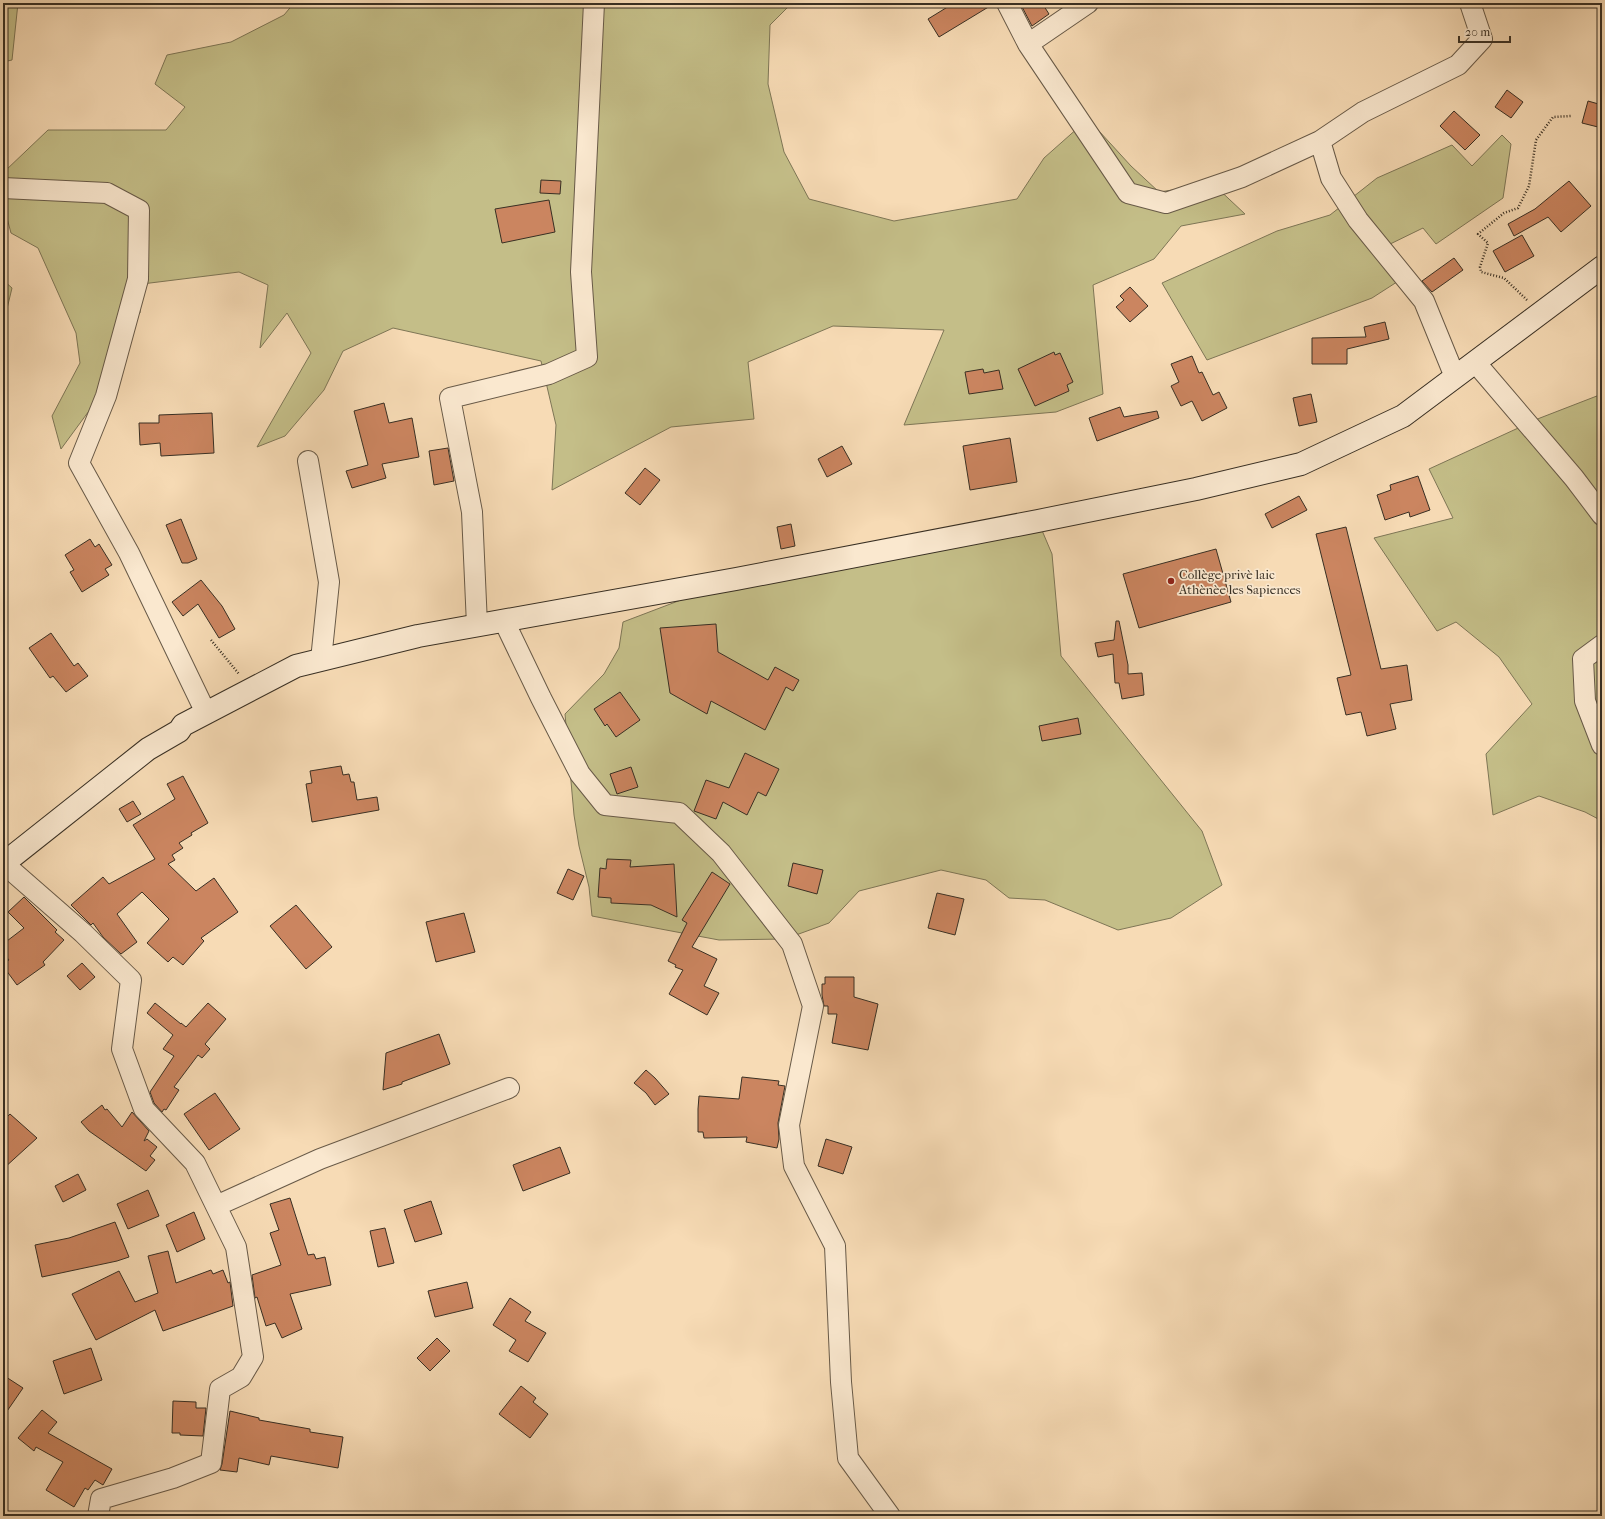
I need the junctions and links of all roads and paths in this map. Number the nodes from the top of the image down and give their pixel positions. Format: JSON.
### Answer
{"nodes":[{"id":1,"x":594,"y":3,"type":"edge"},
{"id":2,"x":1007,"y":3,"type":"edge"},
{"id":3,"x":1088,"y":3,"type":"edge"},
{"id":4,"x":1470,"y":3,"type":"edge"},
{"id":5,"x":1028,"y":44,"type":"junction"},
{"id":6,"x":1571,"y":116,"type":"dead end"},
{"id":7,"x":1320,"y":141,"type":"junction"},
{"id":8,"x":3,"y":188,"type":"edge"},
{"id":9,"x":1602,"y":267,"type":"edge"},
{"id":10,"x":1541,"y":312,"type":"junction"},
{"id":11,"x":1475,"y":362,"type":"junction"},
{"id":12,"x":1455,"y":377,"type":"junction"},
{"id":13,"x":308,"y":461,"type":"dead end"},
{"id":14,"x":1602,"y":515,"type":"edge"},
{"id":15,"x":504,"y":620,"type":"junction"},
{"id":16,"x":477,"y":625,"type":"junction"},
{"id":17,"x":211,"y":640,"type":"dead end"},
{"id":18,"x":1602,"y":646,"type":"edge"},
{"id":19,"x":321,"y":660,"type":"junction"},
{"id":20,"x":252,"y":689,"type":"junction"},
{"id":21,"x":206,"y":713,"type":"junction"},
{"id":22,"x":1602,"y":745,"type":"edge"},
{"id":23,"x":3,"y":864,"type":"edge"},
{"id":24,"x":509,"y":1088,"type":"dead end"},
{"id":25,"x":216,"y":1206,"type":"junction"},
{"id":26,"x":98,"y":1516,"type":"edge"},
{"id":27,"x":890,"y":1516,"type":"edge"}],
"edges":[{"from":1,"to":16,"type":"street"},
{"from":2,"to":5,"type":"street"},
{"from":3,"to":5,"type":"street"},
{"from":4,"to":7,"type":"street"},
{"from":5,"to":7,"type":"street"},
{"from":6,"to":10,"type":"path"},
{"from":7,"to":12,"type":"street"},
{"from":8,"to":21,"type":"street"},
{"from":9,"to":10,"type":"street"},
{"from":10,"to":11,"type":"street"},
{"from":11,"to":12,"type":"street"},
{"from":11,"to":14,"type":"street"},
{"from":12,"to":15,"type":"street"},
{"from":13,"to":19,"type":"street"},
{"from":15,"to":16,"type":"street"},
{"from":15,"to":27,"type":"street"},
{"from":16,"to":19,"type":"street"},
{"from":17,"to":20,"type":"path"},
{"from":18,"to":22,"type":"street"},
{"from":19,"to":20,"type":"street"},
{"from":20,"to":21,"type":"street"},
{"from":21,"to":23,"type":"street"},
{"from":23,"to":25,"type":"street"},
{"from":24,"to":25,"type":"street"},
{"from":25,"to":26,"type":"street"}]}
